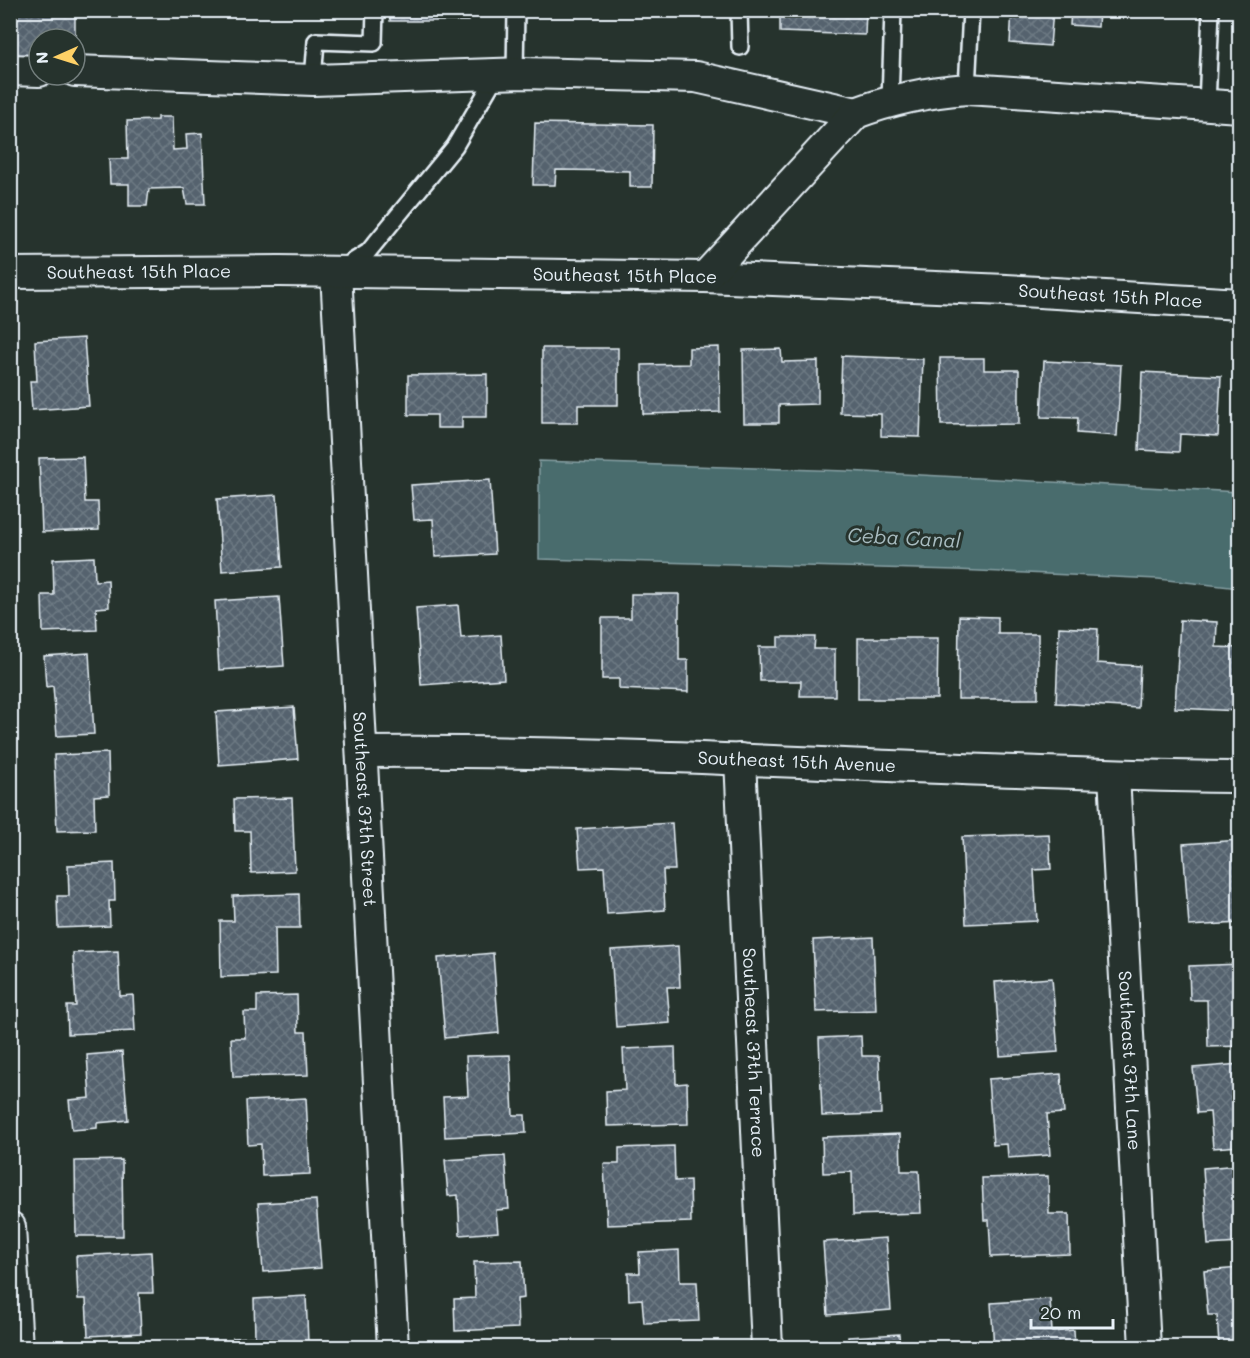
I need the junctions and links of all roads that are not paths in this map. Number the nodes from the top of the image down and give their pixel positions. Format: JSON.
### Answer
{"nodes":[{"id":1,"x":375,"y":10,"type":"edge"},
{"id":2,"x":516,"y":10,"type":"edge"},
{"id":3,"x":739,"y":10,"type":"edge"},
{"id":4,"x":893,"y":10,"type":"edge"},
{"id":5,"x":971,"y":10,"type":"edge"},
{"id":6,"x":1211,"y":10,"type":"edge"},
{"id":7,"x":740,"y":46,"type":"dead end"},
{"id":8,"x":10,"y":70,"type":"edge"},
{"id":9,"x":27,"y":71,"type":"edge"},
{"id":10,"x":87,"y":71,"type":"edge"},
{"id":11,"x":506,"y":74,"type":"junction"},
{"id":12,"x":313,"y":80,"type":"junction"},
{"id":13,"x":967,"y":89,"type":"junction"},
{"id":14,"x":890,"y":100,"type":"junction"},
{"id":15,"x":1207,"y":105,"type":"junction"},
{"id":16,"x":1239,"y":107,"type":"edge"},
{"id":17,"x":856,"y":113,"type":"junction"},
{"id":18,"x":336,"y":272,"type":"junction"},
{"id":19,"x":10,"y":273,"type":"edge"},
{"id":20,"x":705,"y":277,"type":"junction"},
{"id":21,"x":1239,"y":304,"type":"edge"},
{"id":22,"x":362,"y":752,"type":"junction"},
{"id":23,"x":740,"y":759,"type":"junction"},
{"id":24,"x":1114,"y":775,"type":"junction"},
{"id":25,"x":1231,"y":777,"type":"dead end"},
{"id":26,"x":10,"y":1227,"type":"edge"},
{"id":27,"x":17,"y":1347,"type":"edge"},
{"id":28,"x":393,"y":1347,"type":"edge"},
{"id":29,"x":767,"y":1347,"type":"edge"},
{"id":30,"x":1145,"y":1347,"type":"edge"}],
"edges":[{"from":1,"to":12,"type":"lane"},
{"from":2,"to":11,"type":"lane"},
{"from":3,"to":7,"type":"lane"},
{"from":4,"to":14,"type":"lane"},
{"from":5,"to":13,"type":"lane"},
{"from":6,"to":15,"type":"lane"},
{"from":8,"to":9,"type":"street"},
{"from":10,"to":12,"type":"street"},
{"from":11,"to":12,"type":"street"},
{"from":11,"to":17,"type":"street"},
{"from":11,"to":18,"type":"lane"},
{"from":13,"to":14,"type":"street"},
{"from":13,"to":15,"type":"street"},
{"from":14,"to":17,"type":"street"},
{"from":15,"to":16,"type":"street"},
{"from":17,"to":20,"type":"street"},
{"from":18,"to":19,"type":"street","name":"Southeast 15th Place"},
{"from":18,"to":20,"type":"street","name":"Southeast 15th Place"},
{"from":18,"to":22,"type":"street","name":"Southeast 37th Street"},
{"from":20,"to":21,"type":"street","name":"Southeast 15th Place"},
{"from":22,"to":23,"type":"street","name":"Southeast 15th Avenue"},
{"from":22,"to":28,"type":"street","name":"Southeast 37th Street"},
{"from":23,"to":24,"type":"street","name":"Southeast 15th Avenue"},
{"from":23,"to":29,"type":"street","name":"Southeast 37th Terrace"},
{"from":24,"to":25,"type":"street","name":"Southeast 15th Avenue"},
{"from":24,"to":30,"type":"street","name":"Southeast 37th Lane"},
{"from":26,"to":27,"type":"street"}]}
